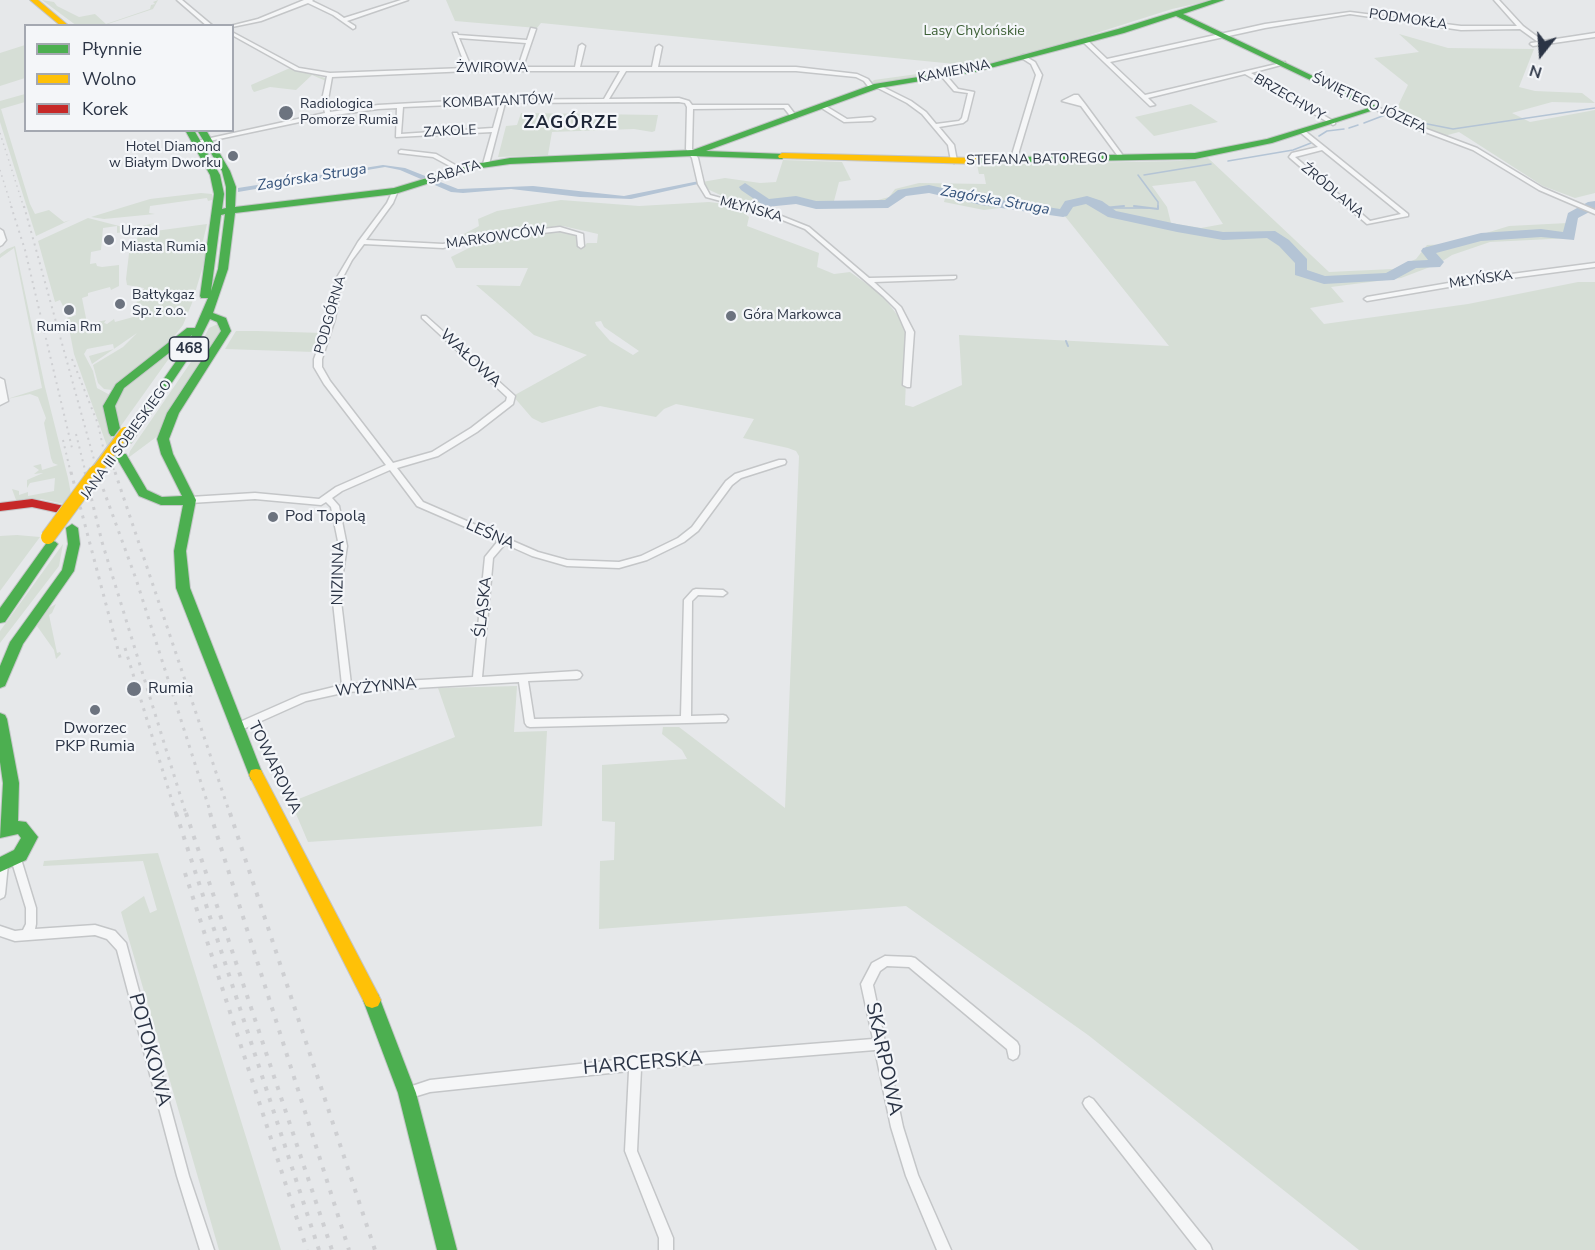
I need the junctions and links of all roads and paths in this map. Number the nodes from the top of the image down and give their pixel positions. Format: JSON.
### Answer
{"nodes":[{"id":1,"x":24,"y":0,"type":"edge"},
{"id":2,"x":34,"y":0,"type":"edge"},
{"id":3,"x":179,"y":0,"type":"edge"},
{"id":4,"x":309,"y":0,"type":"edge"},
{"id":5,"x":406,"y":0,"type":"edge"},
{"id":6,"x":1220,"y":0,"type":"edge"},
{"id":7,"x":1497,"y":0,"type":"edge"},
{"id":8,"x":1175,"y":13,"type":"junction"},
{"id":9,"x":344,"y":21,"type":"junction"},
{"id":10,"x":53,"y":24,"type":"edge"},
{"id":11,"x":64,"y":24,"type":"edge"},
{"id":12,"x":209,"y":24,"type":"edge"},
{"id":13,"x":234,"y":26,"type":"edge"},
{"id":14,"x":353,"y":27,"type":"dead end"},
{"id":15,"x":1521,"y":27,"type":"junction"},
{"id":16,"x":533,"y":29,"type":"dead end"},
{"id":17,"x":234,"y":34,"type":"edge"},
{"id":18,"x":1595,"y":34,"type":"edge"},
{"id":19,"x":1226,"y":36,"type":"junction"},
{"id":20,"x":1085,"y":41,"type":"junction"},
{"id":21,"x":529,"y":42,"type":"junction"},
{"id":22,"x":1543,"y":43,"type":"junction"},
{"id":23,"x":1533,"y":44,"type":"dead end"},
{"id":24,"x":582,"y":46,"type":"dead end"},
{"id":25,"x":659,"y":47,"type":"dead end"},
{"id":26,"x":1023,"y":57,"type":"junction"},
{"id":27,"x":1105,"y":62,"type":"junction"},
{"id":28,"x":1283,"y":63,"type":"junction"},
{"id":29,"x":655,"y":68,"type":"junction"},
{"id":30,"x":469,"y":69,"type":"junction"},
{"id":31,"x":520,"y":69,"type":"junction"},
{"id":32,"x":577,"y":69,"type":"junction"},
{"id":33,"x":624,"y":69,"type":"junction"},
{"id":34,"x":1246,"y":72,"type":"junction"},
{"id":35,"x":330,"y":75,"type":"junction"},
{"id":36,"x":944,"y":76,"type":"junction"},
{"id":37,"x":874,"y":87,"type":"junction"},
{"id":38,"x":1144,"y":97,"type":"junction"},
{"id":39,"x":606,"y":100,"type":"junction"},
{"id":40,"x":503,"y":101,"type":"junction"},
{"id":41,"x":1083,"y":105,"type":"dead end"},
{"id":42,"x":1152,"y":105,"type":"dead end"},
{"id":43,"x":400,"y":106,"type":"junction"},
{"id":44,"x":822,"y":106,"type":"junction"},
{"id":45,"x":690,"y":107,"type":"junction"},
{"id":46,"x":1376,"y":108,"type":"junction"},
{"id":47,"x":328,"y":114,"type":"junction"},
{"id":48,"x":794,"y":117,"type":"junction"},
{"id":49,"x":872,"y":119,"type":"dead end"},
{"id":50,"x":1332,"y":123,"type":"junction"},
{"id":51,"x":936,"y":126,"type":"junction"},
{"id":52,"x":234,"y":130,"type":"edge"},
{"id":53,"x":495,"y":130,"type":"junction"},
{"id":54,"x":222,"y":132,"type":"edge"},
{"id":55,"x":1303,"y":132,"type":"junction"},
{"id":56,"x":198,"y":136,"type":"edge"},
{"id":57,"x":1323,"y":148,"type":"junction"},
{"id":58,"x":401,"y":152,"type":"dead end"},
{"id":59,"x":692,"y":153,"type":"junction"},
{"id":60,"x":1122,"y":158,"type":"junction"},
{"id":61,"x":954,"y":161,"type":"junction"},
{"id":62,"x":1016,"y":161,"type":"junction"},
{"id":63,"x":486,"y":164,"type":"junction"},
{"id":64,"x":461,"y":170,"type":"junction"},
{"id":65,"x":395,"y":191,"type":"junction"},
{"id":66,"x":225,"y":211,"type":"junction"},
{"id":67,"x":1594,"y":212,"type":"edge"},
{"id":68,"x":0,"y":231,"type":"edge"},
{"id":69,"x":361,"y":243,"type":"junction"},
{"id":70,"x":0,"y":244,"type":"edge"},
{"id":71,"x":581,"y":246,"type":"dead end"},
{"id":72,"x":1595,"y":265,"type":"edge"},
{"id":73,"x":954,"y":277,"type":"dead end"},
{"id":74,"x":868,"y":280,"type":"junction"},
{"id":75,"x":1367,"y":299,"type":"dead end"},
{"id":76,"x":207,"y":314,"type":"junction"},
{"id":77,"x":424,"y":317,"type":"dead end"},
{"id":78,"x":191,"y":330,"type":"junction"},
{"id":79,"x":0,"y":380,"type":"edge"},
{"id":80,"x":907,"y":385,"type":"dead end"},
{"id":81,"x":0,"y":403,"type":"edge"},
{"id":82,"x":122,"y":435,"type":"junction"},
{"id":83,"x":122,"y":457,"type":"dead end"},
{"id":84,"x":782,"y":462,"type":"dead end"},
{"id":85,"x":390,"y":467,"type":"junction"},
{"id":86,"x":327,"y":498,"type":"junction"},
{"id":87,"x":190,"y":500,"type":"junction"},
{"id":88,"x":0,"y":507,"type":"edge"},
{"id":89,"x":60,"y":509,"type":"dead end"},
{"id":90,"x":72,"y":528,"type":"dead end"},
{"id":91,"x":50,"y":540,"type":"junction"},
{"id":92,"x":502,"y":541,"type":"junction"},
{"id":93,"x":723,"y":593,"type":"dead end"},
{"id":94,"x":0,"y":603,"type":"edge"},
{"id":95,"x":0,"y":618,"type":"edge"},
{"id":96,"x":577,"y":675,"type":"dead end"},
{"id":97,"x":524,"y":678,"type":"junction"},
{"id":98,"x":477,"y":679,"type":"junction"},
{"id":99,"x":0,"y":682,"type":"edge"},
{"id":100,"x":347,"y":688,"type":"junction"},
{"id":101,"x":0,"y":719,"type":"edge"},
{"id":102,"x":686,"y":719,"type":"junction"},
{"id":103,"x":723,"y":719,"type":"dead end"},
{"id":104,"x":236,"y":729,"type":"junction"},
{"id":105,"x":5,"y":829,"type":"edge"},
{"id":106,"x":6,"y":862,"type":"edge"},
{"id":107,"x":0,"y":894,"type":"edge"},
{"id":108,"x":0,"y":931,"type":"edge"},
{"id":109,"x":27,"y":935,"type":"junction"},
{"id":110,"x":880,"y":1044,"type":"junction"},
{"id":111,"x":1013,"y":1054,"type":"dead end"},
{"id":112,"x":635,"y":1064,"type":"junction"},
{"id":113,"x":407,"y":1093,"type":"junction"},
{"id":114,"x":1089,"y":1104,"type":"dead end"},
{"id":115,"x":207,"y":1250,"type":"edge"},
{"id":116,"x":447,"y":1250,"type":"edge"},
{"id":117,"x":666,"y":1250,"type":"edge"},
{"id":118,"x":944,"y":1250,"type":"edge"},
{"id":119,"x":1205,"y":1250,"type":"edge"}],
"edges":[{"from":1,"to":10,"type":"street"},
{"from":2,"to":11,"type":"street"},
{"from":3,"to":12,"type":"street"},
{"from":4,"to":9,"type":"street"},
{"from":4,"to":13,"type":"street"},
{"from":5,"to":9,"type":"street"},
{"from":6,"to":8,"type":"street","name":"KAMIENNA"},
{"from":7,"to":15,"type":"street"},
{"from":8,"to":19,"type":"street","name":"ŚWIĘTEGO JÓZEFA"},
{"from":8,"to":20,"type":"street","name":"KAMIENNA"},
{"from":9,"to":14,"type":"street"},
{"from":15,"to":19,"type":"street","name":"PODMOKŁA"},
{"from":15,"to":22,"type":"street"},
{"from":16,"to":21,"type":"street"},
{"from":17,"to":35,"type":"street","name":"ŻWIROWA"},
{"from":18,"to":22,"type":"street"},
{"from":19,"to":27,"type":"street","name":"PODMOKŁA"},
{"from":19,"to":28,"type":"street","name":"ŚWIĘTEGO JÓZEFA"},
{"from":20,"to":26,"type":"street","name":"KAMIENNA"},
{"from":20,"to":27,"type":"street"},
{"from":21,"to":30,"type":"street"},
{"from":21,"to":31,"type":"street"},
{"from":22,"to":23,"type":"street"},
{"from":24,"to":32,"type":"street"},
{"from":25,"to":29,"type":"street"},
{"from":26,"to":36,"type":"street","name":"KAMIENNA"},
{"from":26,"to":62,"type":"street"},
{"from":27,"to":38,"type":"street"},
{"from":28,"to":34,"type":"street"},
{"from":28,"to":46,"type":"street","name":"ŚWIĘTEGO JÓZEFA"},
{"from":29,"to":33,"type":"street","name":"ŻWIROWA"},
{"from":29,"to":37,"type":"street","name":"ŻWIROWA"},
{"from":30,"to":31,"type":"street","name":"ŻWIROWA"},
{"from":30,"to":35,"type":"street","name":"ŻWIROWA"},
{"from":31,"to":32,"type":"street","name":"ŻWIROWA"},
{"from":32,"to":33,"type":"street","name":"ŻWIROWA"},
{"from":33,"to":39,"type":"street"},
{"from":34,"to":38,"type":"street"},
{"from":34,"to":50,"type":"street","name":"BRZECHWY"},
{"from":35,"to":47,"type":"street"},
{"from":36,"to":37,"type":"street","name":"KAMIENNA"},
{"from":36,"to":51,"type":"street"},
{"from":37,"to":44,"type":"street","name":"KAMIENNA"},
{"from":37,"to":51,"type":"street","name":"ŻWIROWA"},
{"from":38,"to":42,"type":"street"},
{"from":39,"to":40,"type":"street","name":"KOMBATANTÓW"},
{"from":39,"to":45,"type":"street","name":"KOMBATANTÓW"},
{"from":40,"to":43,"type":"street","name":"KOMBATANTÓW"},
{"from":40,"to":53,"type":"street"},
{"from":41,"to":60,"type":"street"},
{"from":43,"to":47,"type":"street","name":"KOMBATANTÓW"},
{"from":43,"to":53,"type":"street","name":"ZAKOLE"},
{"from":44,"to":48,"type":"street","name":"KAMIENNA"},
{"from":44,"to":49,"type":"street"},
{"from":45,"to":48,"type":"street","name":"KOMBATANTÓW"},
{"from":45,"to":59,"type":"street","name":"MŁYŃSKA"},
{"from":46,"to":50,"type":"street","name":"STEFANA BATOREGO"},
{"from":46,"to":67,"type":"street","name":"ŚWIĘTEGO JÓZEFA"},
{"from":47,"to":52,"type":"street","name":"KOMBATANTÓW"},
{"from":48,"to":59,"type":"street","name":"KAMIENNA"},
{"from":50,"to":55,"type":"street","name":"STEFANA BATOREGO"},
{"from":51,"to":61,"type":"street","name":"ŻWIROWA"},
{"from":53,"to":63,"type":"street"},
{"from":54,"to":56,"type":"street","name":"KOMBATANTÓW"},
{"from":55,"to":57,"type":"street","name":"ŹRÓDLANA"},
{"from":55,"to":60,"type":"street","name":"STEFANA BATOREGO"},
{"from":56,"to":66,"type":"street","name":"JANA III SOBIESKIEGO","number":"468"},
{"from":57,"to":57,"type":"street","name":"ŹRÓDLANA"},
{"from":58,"to":64,"type":"street"},
{"from":59,"to":61,"type":"street","name":"STEFANA BATOREGO"},
{"from":59,"to":63,"type":"street","name":"SABATA"},
{"from":59,"to":74,"type":"street","name":"MŁYŃSKA"},
{"from":60,"to":62,"type":"street","name":"STEFANA BATOREGO"},
{"from":61,"to":62,"type":"street","name":"STEFANA BATOREGO"},
{"from":63,"to":64,"type":"street","name":"SABATA"},
{"from":64,"to":65,"type":"street","name":"SABATA"},
{"from":65,"to":66,"type":"street","name":"SABATA"},
{"from":65,"to":69,"type":"street","name":"PODGÓRNA"},
{"from":66,"to":76,"type":"street","name":"JANA III SOBIESKIEGO","number":"468"},
{"from":66,"to":78,"type":"street","name":"JANA III SOBIESKIEGO","number":"468"},
{"from":68,"to":70,"type":"street"},
{"from":69,"to":71,"type":"street","name":"MARKOWCÓW"},
{"from":69,"to":85,"type":"street","name":"PODGÓRNA"},
{"from":72,"to":75,"type":"street","name":"MŁYŃSKA"},
{"from":73,"to":74,"type":"street"},
{"from":74,"to":80,"type":"street","name":"MŁYŃSKA"},
{"from":76,"to":82,"type":"street","name":"JANA III SOBIESKIEGO","number":"468"},
{"from":76,"to":87,"type":"street"},
{"from":77,"to":85,"type":"street","name":"WAŁOWA"},
{"from":78,"to":82,"type":"street","name":"JANA III SOBIESKIEGO","number":"468"},
{"from":78,"to":82,"type":"street"},
{"from":79,"to":81,"type":"street"},
{"from":82,"to":91,"type":"street","name":"JANA III SOBIESKIEGO","number":"468","bridge":true},
{"from":83,"to":87,"type":"street"},
{"from":84,"to":92,"type":"street","name":"LEŚNA"},
{"from":85,"to":86,"type":"street"},
{"from":85,"to":92,"type":"street","name":"LEŚNA"},
{"from":86,"to":87,"type":"street"},
{"from":86,"to":100,"type":"street","name":"NIZINNA"},
{"from":87,"to":104,"type":"street","name":"TOWAROWA"},
{"from":88,"to":89,"type":"street"},
{"from":90,"to":99,"type":"street"},
{"from":91,"to":94,"type":"street","number":"468"},
{"from":91,"to":95,"type":"street","number":"468"},
{"from":92,"to":98,"type":"street","name":"ŚLĄSKA"},
{"from":93,"to":102,"type":"street"},
{"from":96,"to":97,"type":"street","name":"WYŻYNNA"},
{"from":97,"to":98,"type":"street","name":"WYŻYNNA"},
{"from":97,"to":102,"type":"street"},
{"from":98,"to":100,"type":"street","name":"WYŻYNNA"},
{"from":100,"to":104,"type":"street","name":"WYŻYNNA"},
{"from":101,"to":105,"type":"street"},
{"from":102,"to":103,"type":"street"},
{"from":104,"to":113,"type":"street","name":"TOWAROWA"},
{"from":105,"to":106,"type":"street"},
{"from":106,"to":107,"type":"street"},
{"from":106,"to":109,"type":"street"},
{"from":108,"to":109,"type":"street","name":"POTOKOWA"},
{"from":109,"to":115,"type":"street","name":"POTOKOWA"},
{"from":110,"to":111,"type":"street","name":"SKARPOWA"},
{"from":110,"to":112,"type":"street","name":"HARCERSKA"},
{"from":110,"to":118,"type":"street","name":"SKARPOWA"},
{"from":112,"to":113,"type":"street","name":"HARCERSKA"},
{"from":112,"to":117,"type":"street"},
{"from":113,"to":116,"type":"street","name":"TOWAROWA"},
{"from":114,"to":119,"type":"street"}]}
